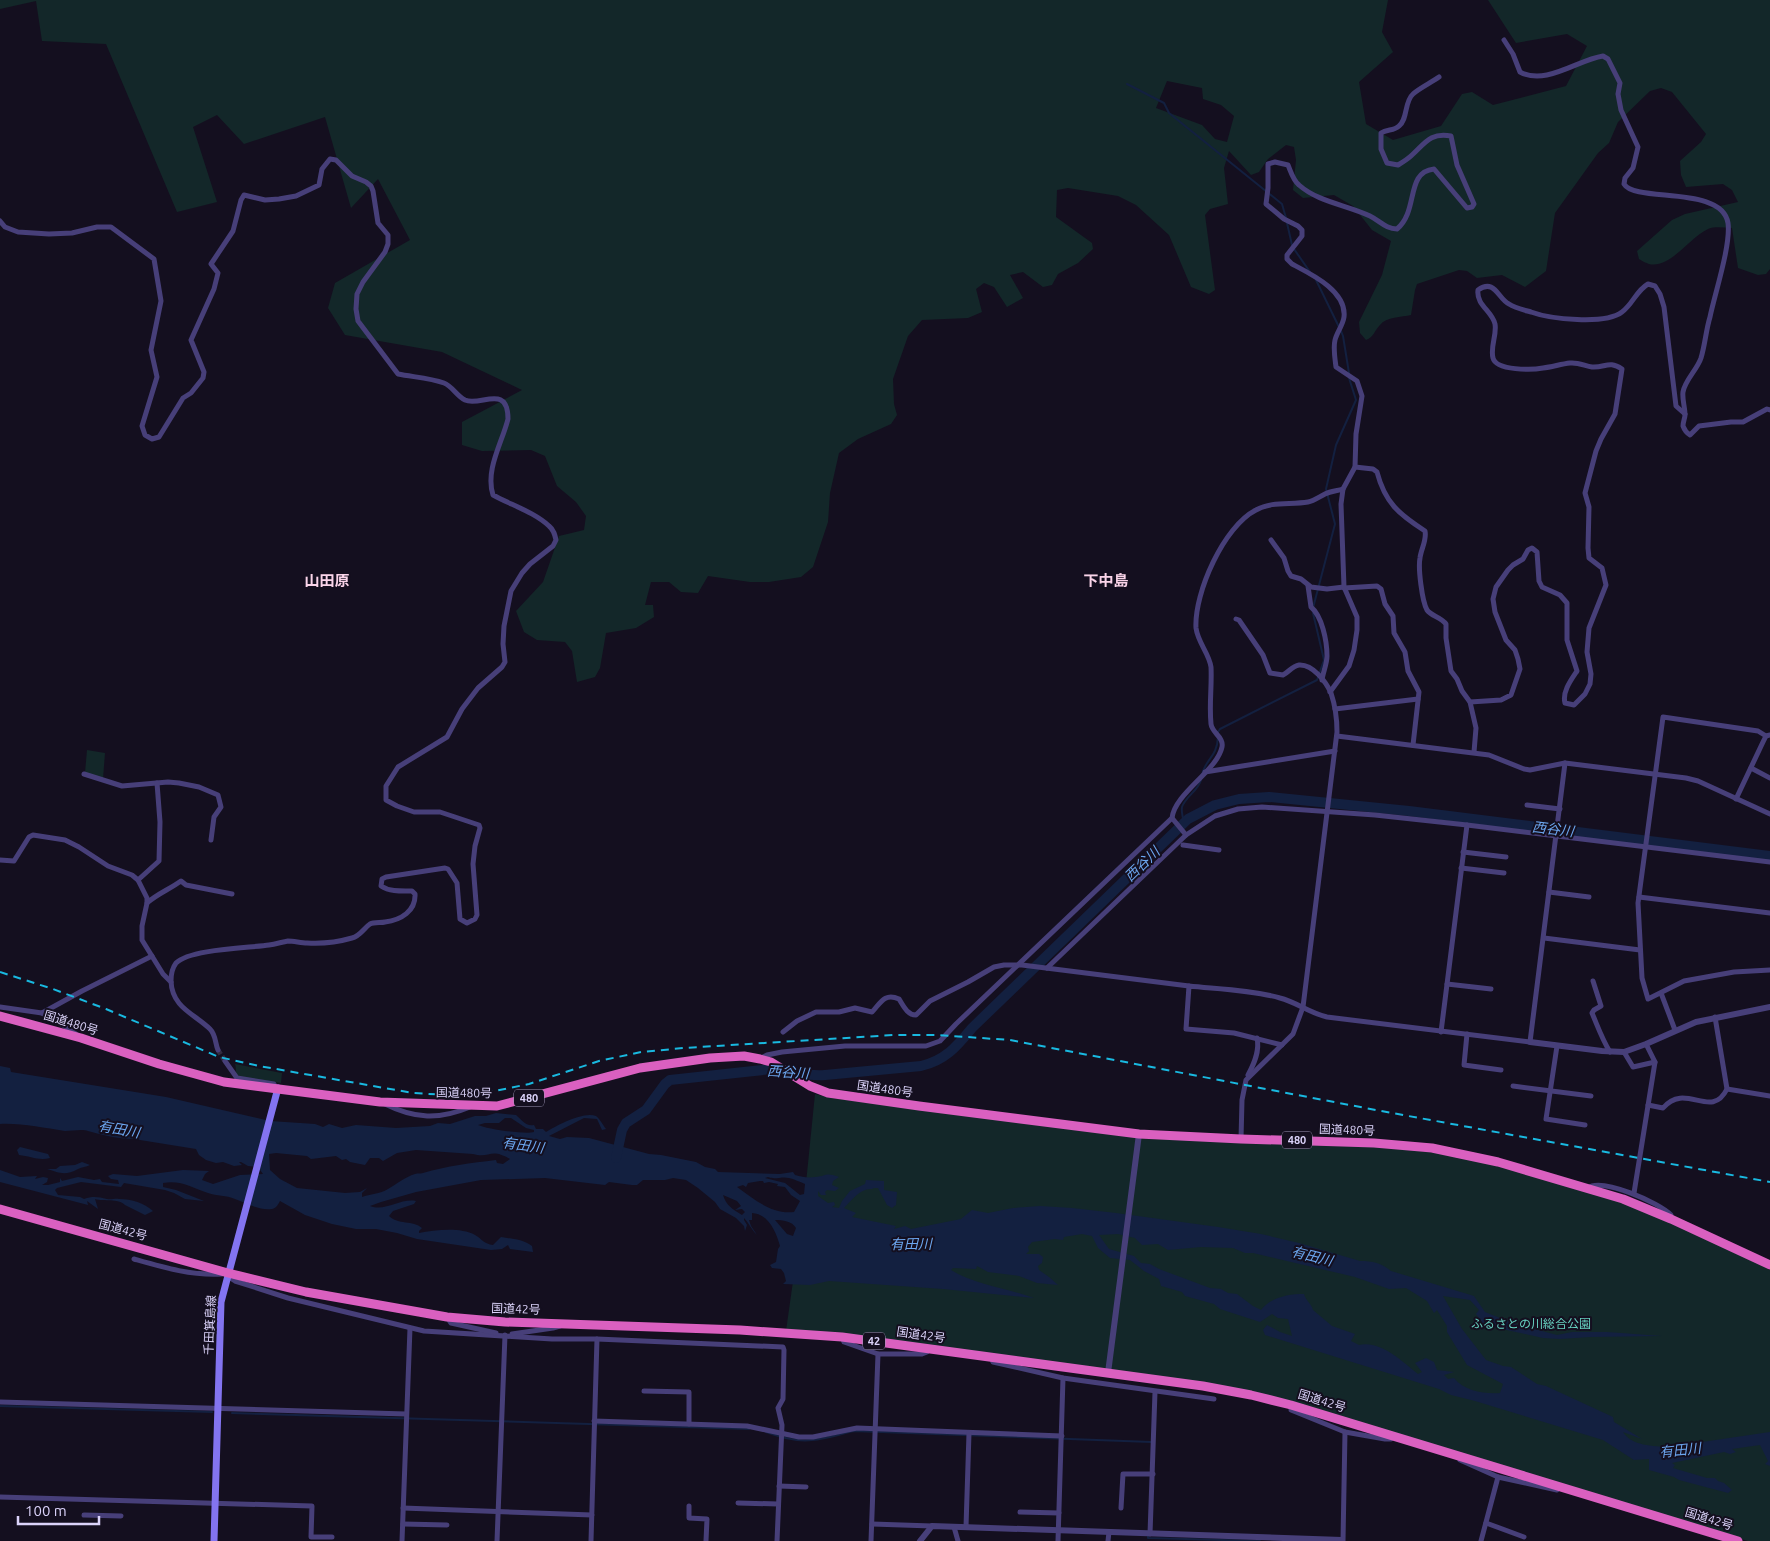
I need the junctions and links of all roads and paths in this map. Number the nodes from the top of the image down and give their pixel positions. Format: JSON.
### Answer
{"nodes":[{"id":1,"x":1504,"y":40,"type":"dead end"},
{"id":2,"x":1439,"y":77,"type":"dead end"},
{"id":3,"x":0,"y":220,"type":"edge"},
{"id":4,"x":1770,"y":410,"type":"edge"},
{"id":5,"x":1685,"y":414,"type":"junction"},
{"id":6,"x":1355,"y":467,"type":"junction"},
{"id":7,"x":1343,"y":488,"type":"junction"},
{"id":8,"x":1270,"y":540,"type":"dead end"},
{"id":9,"x":1308,"y":586,"type":"junction"},
{"id":10,"x":1344,"y":587,"type":"junction"},
{"id":11,"x":1236,"y":619,"type":"dead end"},
{"id":12,"x":1322,"y":680,"type":"junction"},
{"id":13,"x":1330,"y":692,"type":"junction"},
{"id":14,"x":1418,"y":699,"type":"junction"},
{"id":15,"x":1470,"y":702,"type":"junction"},
{"id":16,"x":1335,"y":709,"type":"junction"},
{"id":17,"x":1337,"y":736,"type":"junction"},
{"id":18,"x":1768,"y":736,"type":"edge"},
{"id":19,"x":1413,"y":745,"type":"junction"},
{"id":20,"x":1335,"y":751,"type":"junction"},
{"id":21,"x":1474,"y":752,"type":"junction"},
{"id":22,"x":1565,"y":763,"type":"junction"},
{"id":23,"x":1751,"y":768,"type":"junction"},
{"id":24,"x":1206,"y":772,"type":"junction"},
{"id":25,"x":84,"y":774,"type":"dead end"},
{"id":26,"x":1655,"y":774,"type":"junction"},
{"id":27,"x":1770,"y":778,"type":"edge"},
{"id":28,"x":156,"y":783,"type":"junction"},
{"id":29,"x":1736,"y":799,"type":"junction"},
{"id":30,"x":1527,"y":805,"type":"dead end"},
{"id":31,"x":1560,"y":809,"type":"junction"},
{"id":32,"x":1328,"y":811,"type":"junction"},
{"id":33,"x":1770,"y":814,"type":"edge"},
{"id":34,"x":1172,"y":818,"type":"junction"},
{"id":35,"x":1467,"y":825,"type":"junction"},
{"id":36,"x":1186,"y":835,"type":"junction"},
{"id":37,"x":1556,"y":836,"type":"junction"},
{"id":38,"x":211,"y":840,"type":"dead end"},
{"id":39,"x":1183,"y":846,"type":"dead end"},
{"id":40,"x":1646,"y":847,"type":"junction"},
{"id":41,"x":1219,"y":850,"type":"dead end"},
{"id":42,"x":1463,"y":852,"type":"junction"},
{"id":43,"x":1506,"y":857,"type":"dead end"},
{"id":44,"x":0,"y":860,"type":"edge"},
{"id":45,"x":1770,"y":862,"type":"edge"},
{"id":46,"x":1461,"y":868,"type":"junction"},
{"id":47,"x":1504,"y":873,"type":"dead end"},
{"id":48,"x":138,"y":880,"type":"junction"},
{"id":49,"x":1549,"y":892,"type":"junction"},
{"id":50,"x":232,"y":894,"type":"dead end"},
{"id":51,"x":1588,"y":897,"type":"dead end"},
{"id":52,"x":1639,"y":897,"type":"junction"},
{"id":53,"x":147,"y":903,"type":"junction"},
{"id":54,"x":1770,"y":914,"type":"edge"},
{"id":55,"x":1544,"y":938,"type":"junction"},
{"id":56,"x":1640,"y":950,"type":"junction"},
{"id":57,"x":152,"y":956,"type":"junction"},
{"id":58,"x":1020,"y":965,"type":"junction"},
{"id":59,"x":1046,"y":968,"type":"junction"},
{"id":60,"x":1770,"y":970,"type":"edge"},
{"id":61,"x":1592,"y":981,"type":"dead end"},
{"id":62,"x":171,"y":982,"type":"junction"},
{"id":63,"x":1447,"y":984,"type":"junction"},
{"id":64,"x":1189,"y":986,"type":"junction"},
{"id":65,"x":1491,"y":989,"type":"dead end"},
{"id":66,"x":1661,"y":993,"type":"junction"},
{"id":67,"x":0,"y":1007,"type":"edge"},
{"id":68,"x":1303,"y":1007,"type":"junction"},
{"id":69,"x":1770,"y":1007,"type":"edge"},
{"id":70,"x":42,"y":1012,"type":"junction"},
{"id":71,"x":0,"y":1016,"type":"edge"},
{"id":72,"x":1715,"y":1017,"type":"junction"},
{"id":73,"x":1675,"y":1030,"type":"junction"},
{"id":74,"x":783,"y":1032,"type":"dead end"},
{"id":75,"x":1441,"y":1032,"type":"junction"},
{"id":76,"x":1467,"y":1034,"type":"junction"},
{"id":77,"x":81,"y":1038,"type":"junction"},
{"id":78,"x":1257,"y":1038,"type":"junction"},
{"id":79,"x":1530,"y":1042,"type":"junction"},
{"id":80,"x":1646,"y":1044,"type":"junction"},
{"id":81,"x":1282,"y":1045,"type":"junction"},
{"id":82,"x":1556,"y":1046,"type":"junction"},
{"id":83,"x":218,"y":1050,"type":"tunnel mouth"},
{"id":84,"x":1610,"y":1052,"type":"junction"},
{"id":85,"x":1624,"y":1052,"type":"junction"},
{"id":86,"x":760,"y":1059,"type":"junction"},
{"id":87,"x":225,"y":1061,"type":"tunnel mouth"},
{"id":88,"x":1654,"y":1062,"type":"junction"},
{"id":89,"x":1501,"y":1070,"type":"dead end"},
{"id":90,"x":1246,"y":1080,"type":"junction"},
{"id":91,"x":1513,"y":1086,"type":"dead end"},
{"id":92,"x":1726,"y":1089,"type":"junction"},
{"id":93,"x":277,"y":1090,"type":"junction"},
{"id":94,"x":1550,"y":1091,"type":"junction"},
{"id":95,"x":1592,"y":1096,"type":"dead end"},
{"id":96,"x":1770,"y":1096,"type":"edge"},
{"id":97,"x":1648,"y":1105,"type":"junction"},
{"id":98,"x":1585,"y":1125,"type":"dead end"},
{"id":99,"x":1139,"y":1137,"type":"junction"},
{"id":100,"x":1242,"y":1139,"type":"junction"},
{"id":101,"x":1588,"y":1188,"type":"junction"},
{"id":102,"x":1634,"y":1193,"type":"junction"},
{"id":103,"x":0,"y":1209,"type":"edge"},
{"id":104,"x":1671,"y":1219,"type":"junction"},
{"id":105,"x":134,"y":1259,"type":"dead end"},
{"id":106,"x":1770,"y":1265,"type":"edge"},
{"id":107,"x":229,"y":1272,"type":"junction"},
{"id":108,"x":447,"y":1317,"type":"junction"},
{"id":109,"x":562,"y":1324,"type":"junction"},
{"id":110,"x":410,"y":1328,"type":"junction"},
{"id":111,"x":505,"y":1335,"type":"junction"},
{"id":112,"x":842,"y":1337,"type":"junction"},
{"id":113,"x":597,"y":1339,"type":"junction"},
{"id":114,"x":928,"y":1348,"type":"junction"},
{"id":115,"x":878,"y":1354,"type":"junction"},
{"id":116,"x":992,"y":1357,"type":"junction"},
{"id":117,"x":1109,"y":1370,"type":"junction"},
{"id":118,"x":1063,"y":1378,"type":"junction"},
{"id":119,"x":644,"y":1391,"type":"dead end"},
{"id":120,"x":1154,"y":1392,"type":"junction"},
{"id":121,"x":1214,"y":1398,"type":"dead end"},
{"id":122,"x":0,"y":1402,"type":"edge"},
{"id":123,"x":1291,"y":1405,"type":"junction"},
{"id":124,"x":218,"y":1407,"type":"junction"},
{"id":125,"x":406,"y":1414,"type":"junction"},
{"id":126,"x":594,"y":1421,"type":"junction"},
{"id":127,"x":689,"y":1424,"type":"junction"},
{"id":128,"x":875,"y":1430,"type":"junction"},
{"id":129,"x":1345,"y":1432,"type":"junction"},
{"id":130,"x":969,"y":1433,"type":"junction"},
{"id":131,"x":781,"y":1434,"type":"junction"},
{"id":132,"x":1062,"y":1436,"type":"junction"},
{"id":133,"x":1394,"y":1436,"type":"junction"},
{"id":134,"x":1454,"y":1454,"type":"junction"},
{"id":135,"x":1152,"y":1474,"type":"junction"},
{"id":136,"x":1498,"y":1477,"type":"junction"},
{"id":137,"x":779,"y":1486,"type":"junction"},
{"id":138,"x":806,"y":1487,"type":"dead end"},
{"id":139,"x":1569,"y":1489,"type":"junction"},
{"id":140,"x":0,"y":1497,"type":"edge"},
{"id":141,"x":216,"y":1503,"type":"junction"},
{"id":142,"x":738,"y":1503,"type":"dead end"},
{"id":143,"x":778,"y":1504,"type":"junction"},
{"id":144,"x":689,"y":1506,"type":"dead end"},
{"id":145,"x":403,"y":1508,"type":"junction"},
{"id":146,"x":1121,"y":1508,"type":"dead end"},
{"id":147,"x":498,"y":1512,"type":"junction"},
{"id":148,"x":1020,"y":1512,"type":"dead end"},
{"id":149,"x":1059,"y":1513,"type":"junction"},
{"id":150,"x":84,"y":1515,"type":"dead end"},
{"id":151,"x":592,"y":1515,"type":"junction"},
{"id":152,"x":121,"y":1516,"type":"dead end"},
{"id":153,"x":1486,"y":1523,"type":"junction"},
{"id":154,"x":402,"y":1524,"type":"junction"},
{"id":155,"x":872,"y":1524,"type":"junction"},
{"id":156,"x":447,"y":1525,"type":"dead end"},
{"id":157,"x":932,"y":1526,"type":"junction"},
{"id":158,"x":954,"y":1527,"type":"junction"},
{"id":159,"x":966,"y":1527,"type":"junction"},
{"id":160,"x":1059,"y":1531,"type":"junction"},
{"id":161,"x":1108,"y":1532,"type":"junction"},
{"id":162,"x":1154,"y":1536,"type":"edge"},
{"id":163,"x":332,"y":1537,"type":"dead end"},
{"id":164,"x":1524,"y":1537,"type":"dead end"},
{"id":165,"x":1250,"y":1539,"type":"edge"},
{"id":166,"x":214,"y":1541,"type":"edge"},
{"id":167,"x":402,"y":1541,"type":"edge"},
{"id":168,"x":497,"y":1541,"type":"edge"},
{"id":169,"x":591,"y":1541,"type":"edge"},
{"id":170,"x":706,"y":1541,"type":"edge"},
{"id":171,"x":777,"y":1541,"type":"edge"},
{"id":172,"x":871,"y":1541,"type":"edge"},
{"id":173,"x":920,"y":1541,"type":"edge"},
{"id":174,"x":958,"y":1541,"type":"edge"},
{"id":175,"x":1058,"y":1541,"type":"edge"},
{"id":176,"x":1108,"y":1541,"type":"edge"},
{"id":177,"x":1344,"y":1541,"type":"edge"},
{"id":178,"x":1481,"y":1541,"type":"edge"},
{"id":179,"x":1738,"y":1541,"type":"edge"}],
"edges":[{"from":1,"to":5,"type":"street"},
{"from":2,"to":6,"type":"street"},
{"from":3,"to":62,"type":"street"},
{"from":4,"to":5,"type":"street"},
{"from":5,"to":15,"type":"street"},
{"from":6,"to":7,"type":"street"},
{"from":6,"to":15,"type":"street"},
{"from":7,"to":10,"type":"street"},
{"from":7,"to":24,"type":"street"},
{"from":8,"to":9,"type":"street"},
{"from":9,"to":10,"type":"street"},
{"from":9,"to":12,"type":"street"},
{"from":10,"to":13,"type":"street"},
{"from":10,"to":14,"type":"street"},
{"from":11,"to":12,"type":"street"},
{"from":12,"to":13,"type":"street"},
{"from":13,"to":16,"type":"street"},
{"from":14,"to":16,"type":"street"},
{"from":14,"to":19,"type":"street"},
{"from":15,"to":21,"type":"street"},
{"from":16,"to":17,"type":"street"},
{"from":17,"to":19,"type":"street"},
{"from":17,"to":20,"type":"street"},
{"from":18,"to":23,"type":"street"},
{"from":18,"to":26,"type":"street"},
{"from":19,"to":21,"type":"street"},
{"from":20,"to":24,"type":"street"},
{"from":20,"to":32,"type":"street"},
{"from":21,"to":22,"type":"street"},
{"from":22,"to":26,"type":"street"},
{"from":22,"to":31,"type":"street"},
{"from":23,"to":27,"type":"street"},
{"from":23,"to":29,"type":"street"},
{"from":24,"to":34,"type":"street"},
{"from":25,"to":28,"type":"street"},
{"from":26,"to":29,"type":"street"},
{"from":26,"to":40,"type":"street"},
{"from":28,"to":38,"type":"street"},
{"from":28,"to":48,"type":"street"},
{"from":29,"to":33,"type":"street"},
{"from":30,"to":31,"type":"street"},
{"from":31,"to":37,"type":"street"},
{"from":32,"to":35,"type":"street"},
{"from":32,"to":36,"type":"street"},
{"from":32,"to":68,"type":"street"},
{"from":34,"to":36,"type":"street"},
{"from":34,"to":58,"type":"street"},
{"from":35,"to":37,"type":"street"},
{"from":35,"to":42,"type":"street"},
{"from":36,"to":59,"type":"street"},
{"from":37,"to":40,"type":"street"},
{"from":37,"to":49,"type":"street"},
{"from":39,"to":41,"type":"street"},
{"from":40,"to":45,"type":"street"},
{"from":40,"to":52,"type":"street"},
{"from":42,"to":43,"type":"street"},
{"from":42,"to":46,"type":"street"},
{"from":44,"to":48,"type":"street"},
{"from":46,"to":47,"type":"street"},
{"from":46,"to":63,"type":"street"},
{"from":48,"to":53,"type":"street"},
{"from":49,"to":51,"type":"street"},
{"from":49,"to":55,"type":"street"},
{"from":50,"to":53,"type":"street"},
{"from":52,"to":54,"type":"street"},
{"from":52,"to":56,"type":"street"},
{"from":53,"to":57,"type":"street"},
{"from":55,"to":56,"type":"street"},
{"from":55,"to":79,"type":"street"},
{"from":56,"to":66,"type":"street"},
{"from":57,"to":62,"type":"street"},
{"from":57,"to":70,"type":"street"},
{"from":58,"to":59,"type":"street"},
{"from":58,"to":74,"type":"street"},
{"from":58,"to":86,"type":"street"},
{"from":59,"to":64,"type":"street"},
{"from":60,"to":66,"type":"street"},
{"from":61,"to":84,"type":"street"},
{"from":62,"to":83,"type":"street"},
{"from":63,"to":65,"type":"street"},
{"from":63,"to":75,"type":"street"},
{"from":64,"to":68,"type":"street"},
{"from":64,"to":78,"type":"street"},
{"from":66,"to":73,"type":"street"},
{"from":67,"to":70,"type":"street"},
{"from":68,"to":75,"type":"street"},
{"from":68,"to":81,"type":"street"},
{"from":69,"to":72,"type":"street"},
{"from":70,"to":77,"type":"street"},
{"from":71,"to":77,"type":"highway","name":"国道480号","number":"480"},
{"from":72,"to":73,"type":"street"},
{"from":72,"to":92,"type":"street"},
{"from":73,"to":80,"type":"street"},
{"from":75,"to":76,"type":"street"},
{"from":76,"to":79,"type":"street"},
{"from":76,"to":89,"type":"street"},
{"from":77,"to":93,"type":"highway","name":"国道480号","number":"480"},
{"from":78,"to":81,"type":"street"},
{"from":78,"to":90,"type":"street"},
{"from":79,"to":82,"type":"street"},
{"from":80,"to":85,"type":"street"},
{"from":80,"to":88,"type":"street"},
{"from":81,"to":90,"type":"street"},
{"from":82,"to":84,"type":"street"},
{"from":82,"to":94,"type":"street"},
{"from":84,"to":85,"type":"street"},
{"from":85,"to":88,"type":"street"},
{"from":86,"to":93,"type":"highway","name":"国道480号","number":"480"},
{"from":86,"to":99,"type":"highway","name":"国道480号","number":"480"},
{"from":87,"to":93,"type":"street"},
{"from":88,"to":97,"type":"street"},
{"from":90,"to":100,"type":"street"},
{"from":91,"to":94,"type":"street"},
{"from":92,"to":96,"type":"street"},
{"from":92,"to":97,"type":"street"},
{"from":93,"to":107,"type":"main road","name":"千田箕島線"},
{"from":94,"to":95,"type":"street"},
{"from":94,"to":98,"type":"street"},
{"from":97,"to":102,"type":"street"},
{"from":99,"to":100,"type":"highway","name":"国道480号","number":"480"},
{"from":99,"to":117,"type":"street"},
{"from":100,"to":101,"type":"highway","name":"国道480号","number":"480"},
{"from":101,"to":102,"type":"street"},
{"from":101,"to":104,"type":"highway","name":"国道480号","number":"480"},
{"from":102,"to":104,"type":"street"},
{"from":103,"to":107,"type":"highway","name":"国道42号","number":"42"},
{"from":104,"to":106,"type":"highway","name":"国道480号","number":"480"},
{"from":105,"to":107,"type":"street"},
{"from":107,"to":108,"type":"highway","name":"国道42号","number":"42"},
{"from":107,"to":110,"type":"street"},
{"from":107,"to":124,"type":"main road","name":"千田箕島線"},
{"from":108,"to":109,"type":"highway","name":"国道42号","number":"42"},
{"from":108,"to":111,"type":"street"},
{"from":109,"to":111,"type":"street"},
{"from":109,"to":112,"type":"highway","name":"国道42号","number":"42"},
{"from":110,"to":111,"type":"street"},
{"from":110,"to":125,"type":"street"},
{"from":111,"to":113,"type":"street"},
{"from":111,"to":147,"type":"street"},
{"from":112,"to":114,"type":"highway","name":"国道42号","number":"42"},
{"from":112,"to":115,"type":"street"},
{"from":113,"to":126,"type":"street"},
{"from":113,"to":131,"type":"street"},
{"from":114,"to":115,"type":"street"},
{"from":114,"to":116,"type":"highway","name":"国道42号","number":"42"},
{"from":115,"to":128,"type":"street"},
{"from":116,"to":117,"type":"highway","name":"国道42号","number":"42"},
{"from":116,"to":118,"type":"street"},
{"from":117,"to":123,"type":"highway","name":"国道42号","number":"42"},
{"from":118,"to":120,"type":"street"},
{"from":118,"to":132,"type":"street"},
{"from":119,"to":127,"type":"street"},
{"from":120,"to":121,"type":"street"},
{"from":120,"to":135,"type":"street"},
{"from":122,"to":124,"type":"street"},
{"from":123,"to":129,"type":"street"},
{"from":123,"to":133,"type":"highway","name":"国道42号","number":"42"},
{"from":124,"to":125,"type":"street"},
{"from":124,"to":141,"type":"main road","name":"千田箕島線"},
{"from":125,"to":145,"type":"street"},
{"from":126,"to":127,"type":"street"},
{"from":126,"to":151,"type":"street"},
{"from":127,"to":131,"type":"street"},
{"from":128,"to":130,"type":"street"},
{"from":128,"to":131,"type":"street"},
{"from":128,"to":155,"type":"street"},
{"from":129,"to":133,"type":"street"},
{"from":129,"to":177,"type":"street"},
{"from":130,"to":132,"type":"street"},
{"from":130,"to":159,"type":"street"},
{"from":131,"to":137,"type":"street"},
{"from":132,"to":149,"type":"street"},
{"from":133,"to":134,"type":"highway","name":"国道42号","number":"42"},
{"from":134,"to":136,"type":"street"},
{"from":134,"to":139,"type":"highway","name":"国道42号","number":"42"},
{"from":135,"to":146,"type":"street"},
{"from":135,"to":162,"type":"street"},
{"from":136,"to":139,"type":"street"},
{"from":136,"to":153,"type":"street"},
{"from":137,"to":138,"type":"street"},
{"from":137,"to":143,"type":"street"},
{"from":139,"to":179,"type":"highway","name":"国道42号","number":"42"},
{"from":140,"to":141,"type":"street"},
{"from":141,"to":163,"type":"street"},
{"from":141,"to":166,"type":"main road","name":"千田箕島線"},
{"from":142,"to":143,"type":"street"},
{"from":143,"to":171,"type":"street"},
{"from":144,"to":170,"type":"street"},
{"from":145,"to":147,"type":"street"},
{"from":145,"to":154,"type":"street"},
{"from":147,"to":151,"type":"street"},
{"from":147,"to":168,"type":"street"},
{"from":148,"to":149,"type":"street"},
{"from":149,"to":160,"type":"street"},
{"from":150,"to":152,"type":"street"},
{"from":151,"to":169,"type":"street"},
{"from":153,"to":164,"type":"street"},
{"from":153,"to":178,"type":"street"},
{"from":154,"to":156,"type":"street"},
{"from":154,"to":167,"type":"street"},
{"from":155,"to":157,"type":"street"},
{"from":155,"to":172,"type":"street"},
{"from":157,"to":158,"type":"street"},
{"from":157,"to":173,"type":"street"},
{"from":158,"to":159,"type":"street"},
{"from":158,"to":174,"type":"street"},
{"from":159,"to":160,"type":"street"},
{"from":160,"to":161,"type":"street"},
{"from":160,"to":175,"type":"street"},
{"from":161,"to":162,"type":"street"},
{"from":161,"to":176,"type":"street"},
{"from":162,"to":165,"type":"street"},
{"from":165,"to":177,"type":"street"}]}
